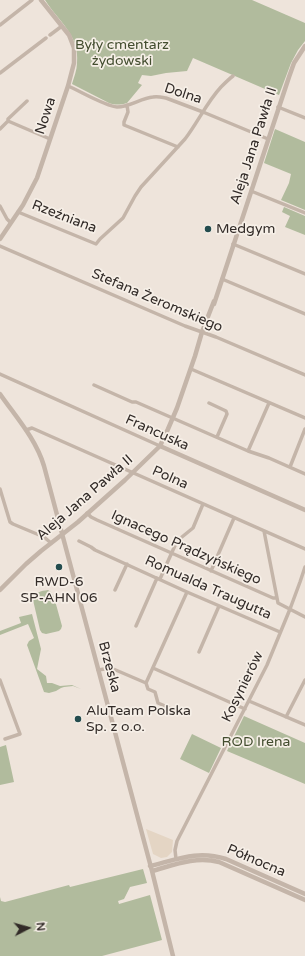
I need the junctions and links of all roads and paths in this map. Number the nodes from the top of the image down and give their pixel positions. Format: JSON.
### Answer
{"nodes":[{"id":1,"x":32,"y":0,"type":"edge"},
{"id":2,"x":41,"y":0,"type":"edge"},
{"id":3,"x":0,"y":25,"type":"edge"},
{"id":4,"x":62,"y":26,"type":"junction"},
{"id":5,"x":50,"y":35,"type":"dead end"},
{"id":6,"x":46,"y":38,"type":"dead end"},
{"id":7,"x":305,"y":46,"type":"edge"},
{"id":8,"x":0,"y":73,"type":"edge"},
{"id":9,"x":233,"y":76,"type":"dead end"},
{"id":10,"x":68,"y":86,"type":"junction"},
{"id":11,"x":27,"y":101,"type":"dead end"},
{"id":12,"x":127,"y":105,"type":"junction"},
{"id":13,"x":278,"y":107,"type":"junction"},
{"id":14,"x":203,"y":112,"type":"junction"},
{"id":15,"x":305,"y":118,"type":"edge"},
{"id":16,"x":8,"y":122,"type":"junction"},
{"id":17,"x":0,"y":129,"type":"edge"},
{"id":18,"x":50,"y":139,"type":"junction"},
{"id":19,"x":268,"y":139,"type":"junction"},
{"id":20,"x":178,"y":147,"type":"junction"},
{"id":21,"x":251,"y":191,"type":"junction"},
{"id":22,"x":0,"y":206,"type":"edge"},
{"id":23,"x":18,"y":212,"type":"junction"},
{"id":24,"x":305,"y":213,"type":"edge"},
{"id":25,"x":10,"y":222,"type":"junction"},
{"id":26,"x":0,"y":239,"type":"edge"},
{"id":27,"x":233,"y":244,"type":"junction"},
{"id":28,"x":0,"y":246,"type":"edge"},
{"id":29,"x":305,"y":274,"type":"edge"},
{"id":30,"x":222,"y":279,"type":"junction"},
{"id":31,"x":305,"y":314,"type":"edge"},
{"id":32,"x":204,"y":332,"type":"junction"},
{"id":33,"x":191,"y":369,"type":"junction"},
{"id":34,"x":0,"y":374,"type":"edge"},
{"id":35,"x":305,"y":374,"type":"edge"},
{"id":36,"x":94,"y":385,"type":"dead end"},
{"id":37,"x":0,"y":394,"type":"edge"},
{"id":38,"x":269,"y":402,"type":"junction"},
{"id":39,"x":209,"y":403,"type":"dead end"},
{"id":40,"x":173,"y":418,"type":"junction"},
{"id":41,"x":305,"y":418,"type":"edge"},
{"id":42,"x":305,"y":429,"type":"edge"},
{"id":43,"x":26,"y":430,"type":"junction"},
{"id":44,"x":217,"y":437,"type":"junction"},
{"id":45,"x":160,"y":446,"type":"junction"},
{"id":46,"x":248,"y":451,"type":"junction"},
{"id":47,"x":290,"y":467,"type":"junction"},
{"id":48,"x":133,"y":473,"type":"junction"},
{"id":49,"x":305,"y":474,"type":"edge"},
{"id":50,"x":0,"y":489,"type":"edge"},
{"id":51,"x":203,"y":504,"type":"junction"},
{"id":52,"x":305,"y":510,"type":"edge"},
{"id":53,"x":88,"y":513,"type":"junction"},
{"id":54,"x":234,"y":518,"type":"junction"},
{"id":55,"x":264,"y":531,"type":"junction"},
{"id":56,"x":63,"y":534,"type":"junction"},
{"id":57,"x":79,"y":541,"type":"dead end"},
{"id":58,"x":51,"y":542,"type":"junction"},
{"id":59,"x":305,"y":549,"type":"edge"},
{"id":60,"x":172,"y":554,"type":"junction"},
{"id":61,"x":127,"y":564,"type":"junction"},
{"id":62,"x":305,"y":567,"type":"edge"},
{"id":63,"x":211,"y":571,"type":"junction"},
{"id":64,"x":158,"y":579,"type":"junction"},
{"id":65,"x":1,"y":589,"type":"edge"},
{"id":66,"x":116,"y":590,"type":"dead end"},
{"id":67,"x":187,"y":592,"type":"junction"},
{"id":68,"x":277,"y":598,"type":"junction"},
{"id":69,"x":219,"y":606,"type":"junction"},
{"id":70,"x":290,"y":609,"type":"junction"},
{"id":71,"x":305,"y":617,"type":"edge"},
{"id":72,"x":136,"y":626,"type":"dead end"},
{"id":73,"x":280,"y":632,"type":"junction"},
{"id":74,"x":199,"y":652,"type":"dead end"},
{"id":75,"x":153,"y":668,"type":"junction"},
{"id":76,"x":98,"y":670,"type":"junction"},
{"id":77,"x":0,"y":680,"type":"edge"},
{"id":78,"x":305,"y":680,"type":"edge"},
{"id":79,"x":146,"y":683,"type":"junction"},
{"id":80,"x":249,"y":701,"type":"junction"},
{"id":81,"x":245,"y":709,"type":"junction"},
{"id":82,"x":179,"y":712,"type":"dead end"},
{"id":83,"x":286,"y":717,"type":"junction"},
{"id":84,"x":305,"y":725,"type":"edge"},
{"id":85,"x":5,"y":740,"type":"dead end"},
{"id":86,"x":176,"y":859,"type":"junction"},
{"id":87,"x":150,"y":866,"type":"junction"},
{"id":88,"x":152,"y":871,"type":"junction"},
{"id":89,"x":277,"y":885,"type":"junction"},
{"id":90,"x":305,"y":894,"type":"edge"},
{"id":91,"x":305,"y":900,"type":"edge"},
{"id":92,"x":173,"y":956,"type":"edge"}],
"edges":[{"from":1,"to":3,"type":"street"},
{"from":2,"to":4,"type":"street","name":"Nowa"},
{"from":4,"to":5,"type":"street"},
{"from":4,"to":10,"type":"street","name":"Nowa"},
{"from":6,"to":8,"type":"street"},
{"from":7,"to":13,"type":"street","name":"Aleja Jana Pawła II"},
{"from":9,"to":14,"type":"street","name":"Rzeźniana"},
{"from":10,"to":12,"type":"street","name":"Dolna"},
{"from":10,"to":18,"type":"street","name":"Nowa"},
{"from":11,"to":16,"type":"street"},
{"from":12,"to":14,"type":"street","name":"Dolna"},
{"from":12,"to":20,"type":"street"},
{"from":13,"to":15,"type":"street"},
{"from":13,"to":19,"type":"street","name":"Aleja Jana Pawła II"},
{"from":14,"to":19,"type":"street","name":"Dolna"},
{"from":14,"to":20,"type":"street","name":"Rzeźniana"},
{"from":16,"to":17,"type":"street"},
{"from":16,"to":18,"type":"street"},
{"from":18,"to":23,"type":"street","name":"Nowa"},
{"from":19,"to":21,"type":"street","name":"Aleja Jana Pawła II"},
{"from":20,"to":23,"type":"street","name":"Rzeźniana"},
{"from":21,"to":24,"type":"street"},
{"from":21,"to":27,"type":"street","name":"Aleja Jana Pawła II"},
{"from":22,"to":25,"type":"street"},
{"from":23,"to":25,"type":"street","name":"Nowa"},
{"from":25,"to":26,"type":"street","name":"Nowa"},
{"from":27,"to":29,"type":"street"},
{"from":27,"to":30,"type":"street","name":"Aleja Jana Pawła II"},
{"from":28,"to":32,"type":"street","name":"Stefana Żeromskiego"},
{"from":30,"to":31,"type":"street"},
{"from":30,"to":32,"type":"street","name":"Aleja Jana Pawła II"},
{"from":32,"to":33,"type":"street","name":"Aleja Jana Pawła II"},
{"from":32,"to":35,"type":"street","name":"Stefana Żeromskiego"},
{"from":33,"to":38,"type":"street"},
{"from":33,"to":40,"type":"street","name":"Aleja Jana Pawła II"},
{"from":34,"to":45,"type":"street","name":"Francuska"},
{"from":36,"to":40,"type":"street"},
{"from":37,"to":43,"type":"street","name":"Brzeska"},
{"from":38,"to":41,"type":"street"},
{"from":38,"to":46,"type":"street"},
{"from":39,"to":44,"type":"street"},
{"from":40,"to":44,"type":"street"},
{"from":40,"to":45,"type":"street","name":"Aleja Jana Pawła II"},
{"from":42,"to":47,"type":"street"},
{"from":43,"to":48,"type":"street","name":"Polna"},
{"from":43,"to":56,"type":"street","name":"Brzeska"},
{"from":44,"to":46,"type":"street"},
{"from":45,"to":48,"type":"street","name":"Aleja Jana Pawła II"},
{"from":45,"to":52,"type":"street","name":"Francuska"},
{"from":46,"to":47,"type":"street"},
{"from":47,"to":49,"type":"street"},
{"from":48,"to":51,"type":"street","name":"Polna"},
{"from":48,"to":53,"type":"street","name":"Aleja Jana Pawła II"},
{"from":50,"to":58,"type":"street"},
{"from":51,"to":54,"type":"street","name":"Polna"},
{"from":51,"to":60,"type":"street"},
{"from":53,"to":56,"type":"street","name":"Aleja Jana Pawła II"},
{"from":53,"to":60,"type":"street","name":"Ignacego Prądzyńskiego"},
{"from":54,"to":55,"type":"street","name":"Polna"},
{"from":54,"to":63,"type":"street"},
{"from":55,"to":59,"type":"street","name":"Polna"},
{"from":55,"to":68,"type":"street"},
{"from":56,"to":58,"type":"street","name":"Aleja Jana Pawła II"},
{"from":56,"to":76,"type":"street","name":"Brzeska"},
{"from":57,"to":61,"type":"street","name":"Romualda Traugutta"},
{"from":58,"to":65,"type":"street","name":"Aleja Jana Pawła II"},
{"from":60,"to":63,"type":"street","name":"Ignacego Prądzyńskiego"},
{"from":60,"to":64,"type":"street"},
{"from":61,"to":64,"type":"street","name":"Romualda Traugutta"},
{"from":61,"to":66,"type":"street","name":"Romualda Traugutta"},
{"from":62,"to":70,"type":"street","name":"Kosynierów"},
{"from":63,"to":68,"type":"street","name":"Ignacego Prądzyńskiego"},
{"from":64,"to":67,"type":"street","name":"Romualda Traugutta"},
{"from":64,"to":72,"type":"street"},
{"from":67,"to":69,"type":"street","name":"Romualda Traugutta"},
{"from":67,"to":75,"type":"street"},
{"from":68,"to":70,"type":"street"},
{"from":69,"to":73,"type":"street","name":"Romualda Traugutta"},
{"from":69,"to":74,"type":"street"},
{"from":70,"to":71,"type":"street"},
{"from":70,"to":73,"type":"street","name":"Kosynierów"},
{"from":73,"to":80,"type":"street","name":"Kosynierów"},
{"from":75,"to":79,"type":"street"},
{"from":75,"to":81,"type":"street"},
{"from":76,"to":79,"type":"street"},
{"from":76,"to":87,"type":"street","name":"Brzeska"},
{"from":77,"to":85,"type":"street"},
{"from":78,"to":83,"type":"street"},
{"from":79,"to":82,"type":"street"},
{"from":80,"to":81,"type":"street","name":"Kosynierów"},
{"from":80,"to":83,"type":"street"},
{"from":81,"to":86,"type":"street","name":"Kosynierów"},
{"from":83,"to":84,"type":"street"},
{"from":86,"to":87,"type":"street","name":"Północna"},
{"from":86,"to":89,"type":"street","name":"Północna"},
{"from":87,"to":88,"type":"street","name":"Brzeska"},
{"from":88,"to":89,"type":"street","name":"Północna"},
{"from":88,"to":92,"type":"street","name":"Brzeska"},
{"from":89,"to":90,"type":"street","name":"Północna"},
{"from":89,"to":91,"type":"street","name":"Północna"}]}
